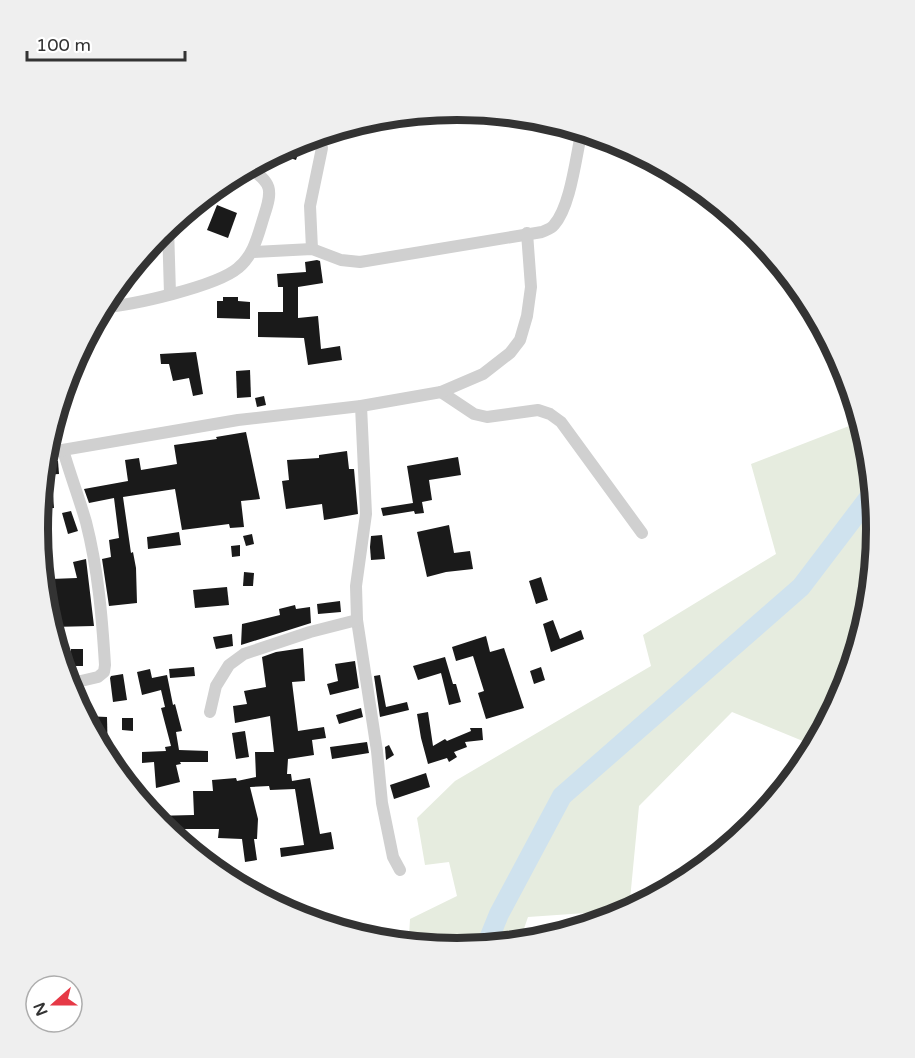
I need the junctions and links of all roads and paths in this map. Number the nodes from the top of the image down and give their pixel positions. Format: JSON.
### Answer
{"nodes":[{"id":1,"x":580,"y":138,"type":"edge"},
{"id":2,"x":322,"y":148,"type":"dead end"},
{"id":3,"x":256,"y":172,"type":"edge"},
{"id":4,"x":527,"y":233,"type":"junction"},
{"id":5,"x":168,"y":239,"type":"edge"},
{"id":6,"x":312,"y":249,"type":"junction"},
{"id":7,"x":252,"y":252,"type":"junction"},
{"id":8,"x":170,"y":294,"type":"junction"},
{"id":9,"x":113,"y":307,"type":"edge"},
{"id":10,"x":441,"y":392,"type":"junction"},
{"id":11,"x":361,"y":406,"type":"junction"},
{"id":12,"x":63,"y":450,"type":"junction"},
{"id":13,"x":56,"y":451,"type":"edge"},
{"id":14,"x":642,"y":533,"type":"dead end"},
{"id":15,"x":357,"y":621,"type":"junction"},
{"id":16,"x":77,"y":682,"type":"edge"},
{"id":17,"x":210,"y":712,"type":"dead end"},
{"id":18,"x":400,"y":870,"type":"dead end"}],
"edges":[{"from":1,"to":4,"type":"street"},
{"from":2,"to":6,"type":"street"},
{"from":3,"to":7,"type":"street"},
{"from":4,"to":6,"type":"street"},
{"from":4,"to":10,"type":"street"},
{"from":5,"to":8,"type":"street"},
{"from":6,"to":7,"type":"street"},
{"from":7,"to":8,"type":"street"},
{"from":8,"to":9,"type":"street"},
{"from":10,"to":11,"type":"street"},
{"from":10,"to":14,"type":"street"},
{"from":11,"to":12,"type":"street"},
{"from":11,"to":15,"type":"street"},
{"from":12,"to":13,"type":"street"},
{"from":12,"to":16,"type":"street"},
{"from":15,"to":17,"type":"street"},
{"from":15,"to":18,"type":"street"}]}
